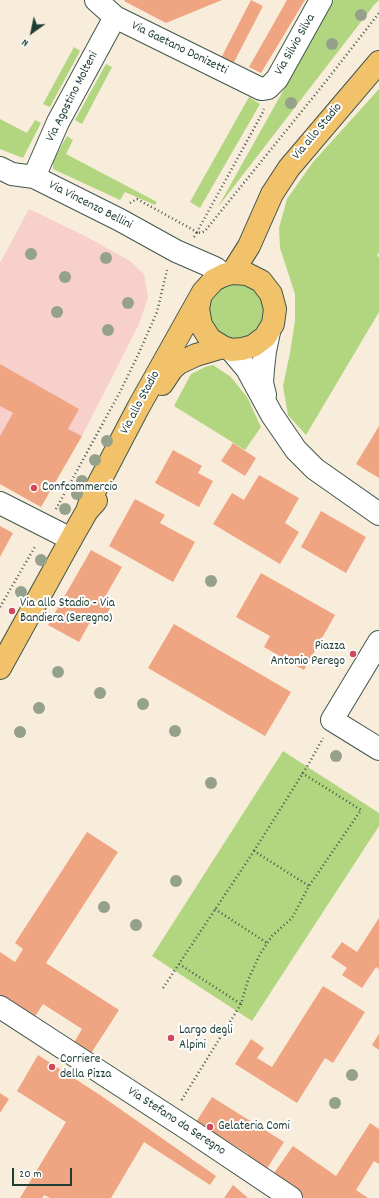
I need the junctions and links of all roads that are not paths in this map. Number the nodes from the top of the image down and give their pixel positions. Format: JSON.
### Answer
{"nodes":[{"id":1,"x":98,"y":0,"type":"edge"},
{"id":2,"x":321,"y":0,"type":"edge"},
{"id":3,"x":115,"y":17,"type":"junction"},
{"id":4,"x":379,"y":62,"type":"edge"},
{"id":5,"x":268,"y":88,"type":"joint"},
{"id":6,"x":0,"y":168,"type":"edge"},
{"id":7,"x":34,"y":177,"type":"junction"},
{"id":8,"x":256,"y":230,"type":"junction"},
{"id":9,"x":172,"y":259,"type":"junction"},
{"id":10,"x":228,"y":274,"type":"junction"},
{"id":11,"x":266,"y":285,"type":"junction"},
{"id":12,"x":201,"y":295,"type":"junction"},
{"id":13,"x":269,"y":332,"type":"junction"},
{"id":14,"x":227,"y":348,"type":"junction"},
{"id":15,"x":268,"y":406,"type":"junction"},
{"id":16,"x":0,"y":503,"type":"edge"},
{"id":17,"x":87,"y":512,"type":"junction"},
{"id":18,"x":379,"y":514,"type":"edge"},
{"id":19,"x":71,"y":539,"type":"junction"},
{"id":20,"x":379,"y":642,"type":"edge"},
{"id":21,"x":0,"y":668,"type":"edge"},
{"id":22,"x":379,"y":749,"type":"edge"},
{"id":23,"x":0,"y":1007,"type":"edge"},
{"id":24,"x":264,"y":1190,"type":"edge"},
{"id":25,"x":291,"y":1198,"type":"edge"}],
"edges":[{"from":1,"to":3,"type":"street","name":"Via Gaetano Donizetti"},
{"from":2,"to":5,"type":"street","name":"Via Silvio Silva"},
{"from":3,"to":5,"type":"street","name":"Via Gaetano Donizetti"},
{"from":3,"to":7,"type":"street","name":"Via Agostino Molteni"},
{"from":4,"to":8,"type":"main road","name":"Via allo Stadio"},
{"from":6,"to":7,"type":"street","name":"Via Vincenzo Bellini"},
{"from":7,"to":9,"type":"street","name":"Via Vincenzo Bellini"},
{"from":8,"to":10,"type":"main road","name":"Via allo Stadio"},
{"from":8,"to":11,"type":"main road","name":"Via allo Stadio"},
{"from":9,"to":10,"type":"street","name":"Via Vincenzo Bellini"},
{"from":9,"to":12,"type":"street","name":"Via Vincenzo Bellini"},
{"from":10,"to":11,"type":"main road"},
{"from":10,"to":12,"type":"main road","name":"Via allo Stadio"},
{"from":11,"to":13,"type":"main road","name":"Via allo Stadio"},
{"from":12,"to":14,"type":"main road"},
{"from":12,"to":17,"type":"main road","name":"Via allo Stadio"},
{"from":13,"to":14,"type":"main road","name":"Via allo Stadio"},
{"from":13,"to":15,"type":"street"},
{"from":14,"to":15,"type":"street"},
{"from":14,"to":17,"type":"main road","name":"Via allo Stadio"},
{"from":15,"to":18,"type":"street"},
{"from":16,"to":19,"type":"street"},
{"from":17,"to":19,"type":"main road","name":"Via allo Stadio"},
{"from":19,"to":21,"type":"main road","name":"Via allo Stadio"},
{"from":20,"to":22,"type":"street"},
{"from":23,"to":24,"type":"street","name":"Via Stefano da Seregno"},
{"from":24,"to":25,"type":"street","name":"Via Stefano da Seregno"}]}
